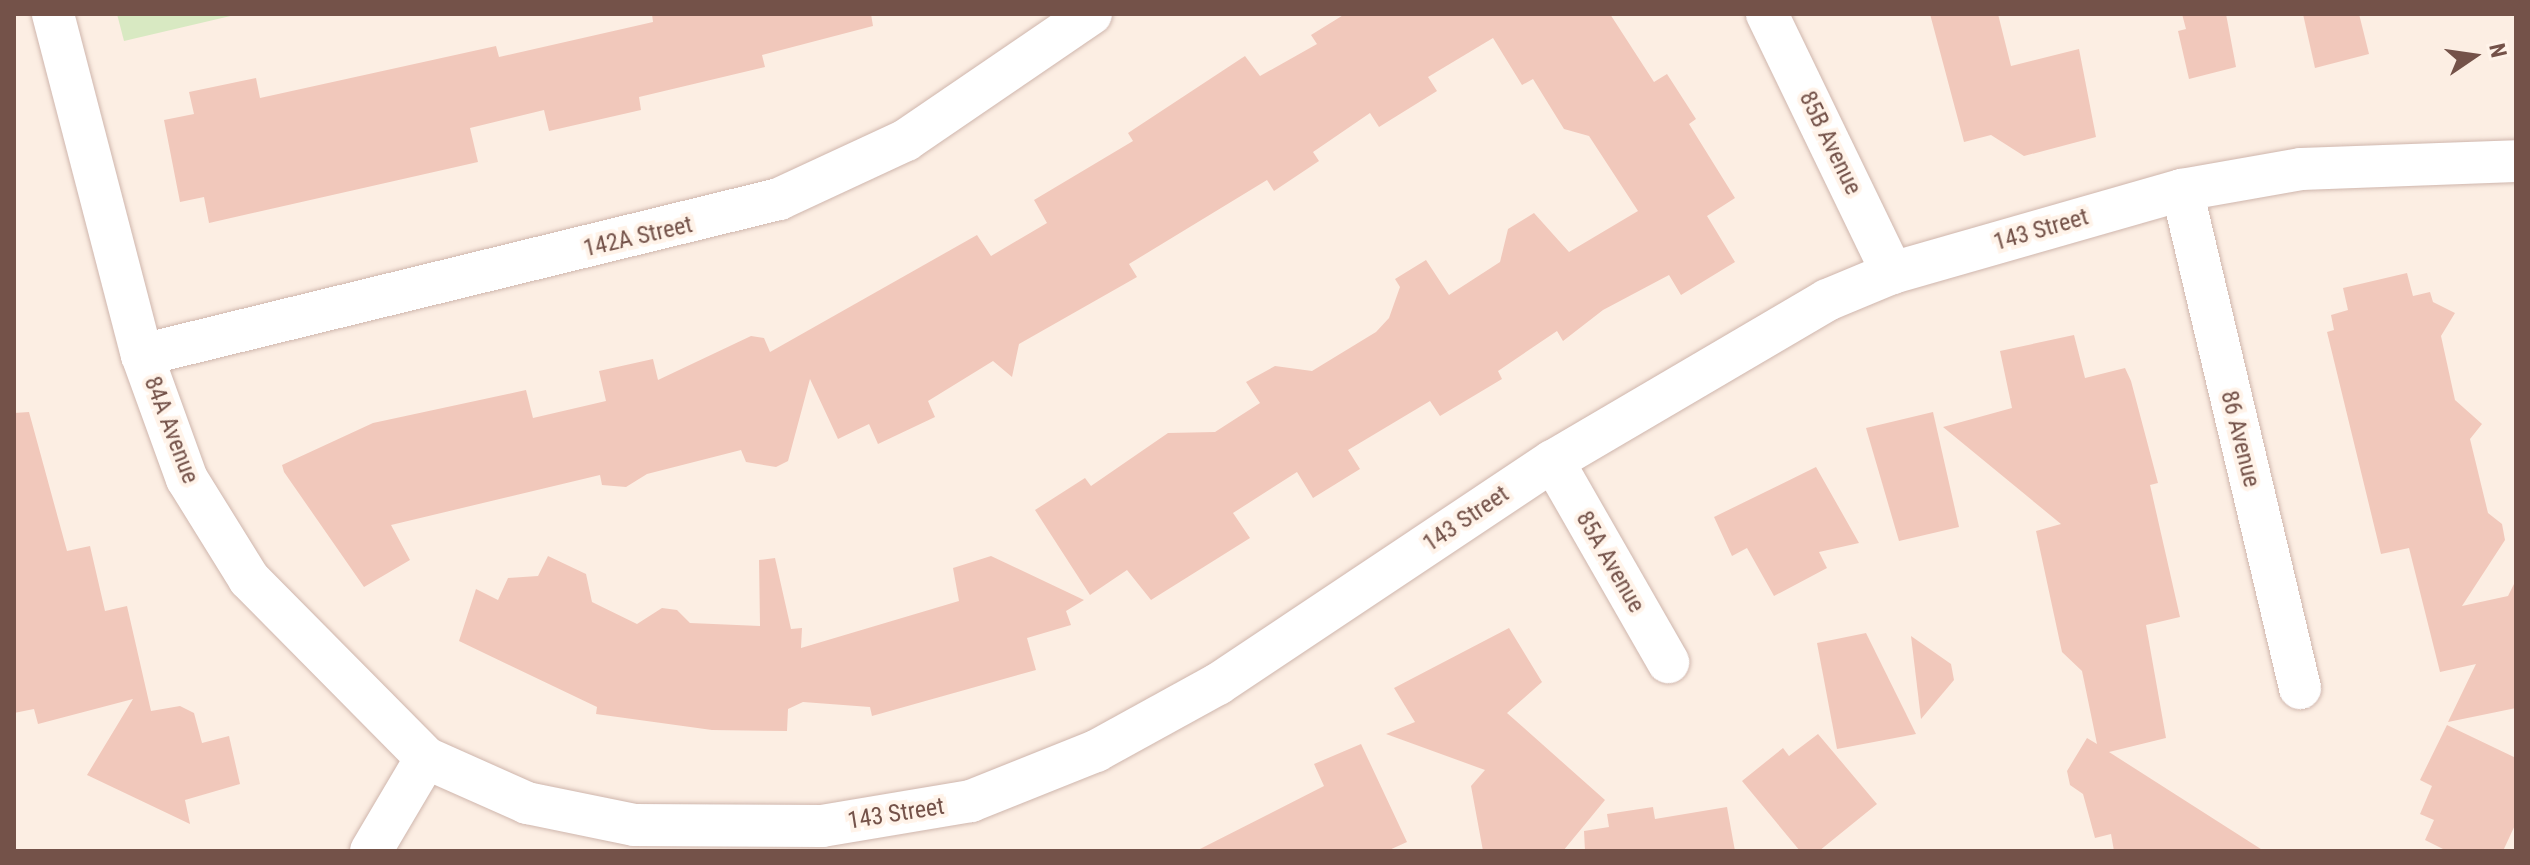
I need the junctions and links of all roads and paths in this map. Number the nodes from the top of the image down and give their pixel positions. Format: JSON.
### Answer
{"nodes":[{"id":1,"x":53,"y":14,"type":"edge"},
{"id":2,"x":1091,"y":14,"type":"edge"},
{"id":3,"x":1767,"y":14,"type":"edge"},
{"id":4,"x":2516,"y":161,"type":"edge"},
{"id":5,"x":2182,"y":190,"type":"junction"},
{"id":6,"x":1892,"y":273,"type":"junction"},
{"id":7,"x":142,"y":355,"type":"junction"},
{"id":8,"x":1553,"y":461,"type":"junction"},
{"id":9,"x":1668,"y":662,"type":"dead end"},
{"id":10,"x":2300,"y":688,"type":"dead end"},
{"id":11,"x":426,"y":758,"type":"junction"},
{"id":12,"x":371,"y":851,"type":"edge"}],
"edges":[{"from":1,"to":7,"type":"street","name":"84A Avenue"},
{"from":2,"to":7,"type":"street","name":"142A Street"},
{"from":3,"to":6,"type":"street","name":"85B Avenue"},
{"from":4,"to":5,"type":"street","name":"143 Street"},
{"from":5,"to":6,"type":"street","name":"143 Street"},
{"from":5,"to":10,"type":"street","name":"86 Avenue"},
{"from":6,"to":8,"type":"street","name":"143 Street"},
{"from":7,"to":11,"type":"street","name":"84A Avenue"},
{"from":8,"to":9,"type":"street","name":"85A Avenue"},
{"from":8,"to":11,"type":"street","name":"143 Street"},
{"from":11,"to":12,"type":"street"}]}
